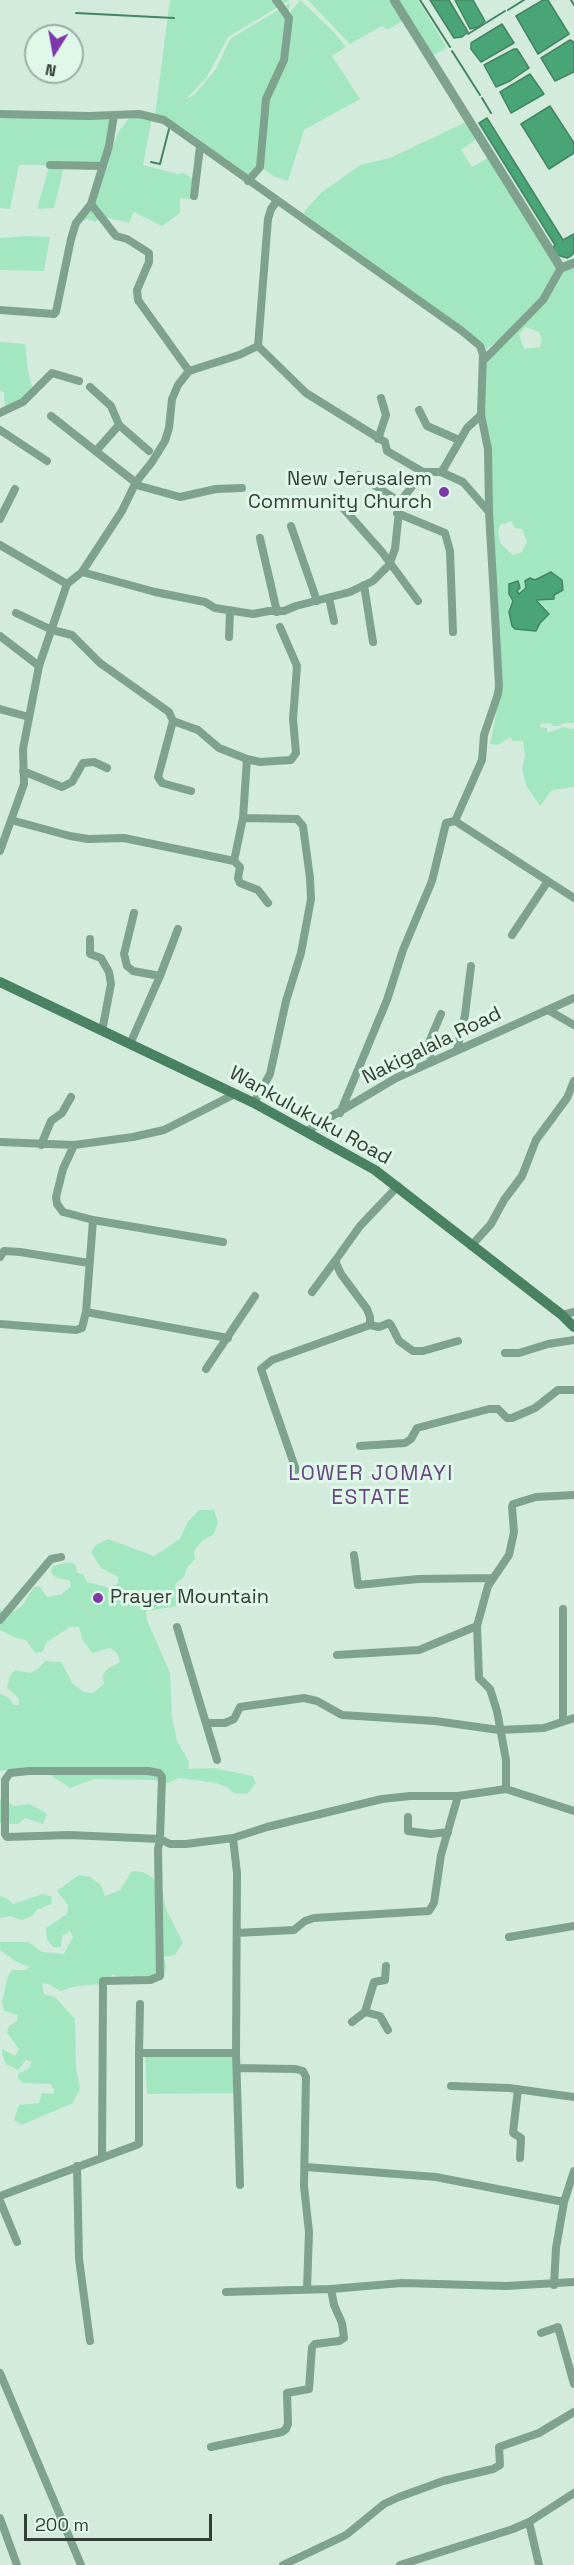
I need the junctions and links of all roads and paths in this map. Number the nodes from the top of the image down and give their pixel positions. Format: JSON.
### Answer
{"nodes":[{"id":1,"x":276,"y":0,"type":"edge"},
{"id":2,"x":394,"y":0,"type":"edge"},
{"id":3,"x":0,"y":114,"type":"edge"},
{"id":4,"x":114,"y":115,"type":"junction"},
{"id":5,"x":200,"y":147,"type":"junction"},
{"id":6,"x":50,"y":165,"type":"dead end"},
{"id":7,"x":102,"y":166,"type":"junction"},
{"id":8,"x":248,"y":181,"type":"junction"},
{"id":9,"x":194,"y":196,"type":"dead end"},
{"id":10,"x":277,"y":201,"type":"junction"},
{"id":11,"x":91,"y":204,"type":"junction"},
{"id":12,"x":574,"y":263,"type":"edge"},
{"id":13,"x":561,"y":268,"type":"junction"},
{"id":14,"x":0,"y":310,"type":"edge"},
{"id":15,"x":258,"y":346,"type":"junction"},
{"id":16,"x":484,"y":360,"type":"junction"},
{"id":17,"x":189,"y":371,"type":"junction"},
{"id":18,"x":79,"y":381,"type":"dead end"},
{"id":19,"x":90,"y":387,"type":"dead end"},
{"id":20,"x":381,"y":398,"type":"dead end"},
{"id":21,"x":419,"y":410,"type":"dead end"},
{"id":22,"x":0,"y":413,"type":"edge"},
{"id":23,"x":481,"y":415,"type":"junction"},
{"id":24,"x":51,"y":416,"type":"dead end"},
{"id":25,"x":119,"y":425,"type":"junction"},
{"id":26,"x":0,"y":429,"type":"edge"},
{"id":27,"x":378,"y":439,"type":"junction"},
{"id":28,"x":459,"y":440,"type":"junction"},
{"id":29,"x":96,"y":451,"type":"junction"},
{"id":30,"x":148,"y":451,"type":"dead end"},
{"id":31,"x":47,"y":461,"type":"dead end"},
{"id":32,"x":441,"y":471,"type":"junction"},
{"id":33,"x":423,"y":472,"type":"junction"},
{"id":34,"x":359,"y":475,"type":"dead end"},
{"id":35,"x":136,"y":482,"type":"junction"},
{"id":36,"x":242,"y":488,"type":"dead end"},
{"id":37,"x":15,"y":489,"type":"dead end"},
{"id":38,"x":336,"y":500,"type":"dead end"},
{"id":39,"x":400,"y":502,"type":"junction"},
{"id":40,"x":489,"y":512,"type":"junction"},
{"id":41,"x":397,"y":513,"type":"junction"},
{"id":42,"x":0,"y":519,"type":"edge"},
{"id":43,"x":291,"y":526,"type":"dead end"},
{"id":44,"x":260,"y":538,"type":"dead end"},
{"id":45,"x":0,"y":545,"type":"edge"},
{"id":46,"x":389,"y":565,"type":"junction"},
{"id":47,"x":82,"y":572,"type":"junction"},
{"id":48,"x":67,"y":584,"type":"junction"},
{"id":49,"x":364,"y":585,"type":"junction"},
{"id":50,"x":329,"y":598,"type":"junction"},
{"id":51,"x":317,"y":601,"type":"junction"},
{"id":52,"x":418,"y":601,"type":"dead end"},
{"id":53,"x":230,"y":611,"type":"junction"},
{"id":54,"x":277,"y":612,"type":"junction"},
{"id":55,"x":16,"y":613,"type":"dead end"},
{"id":56,"x":334,"y":621,"type":"dead end"},
{"id":57,"x":280,"y":627,"type":"dead end"},
{"id":58,"x":52,"y":630,"type":"junction"},
{"id":59,"x":453,"y":632,"type":"dead end"},
{"id":60,"x":0,"y":636,"type":"edge"},
{"id":61,"x":229,"y":637,"type":"dead end"},
{"id":62,"x":373,"y":642,"type":"dead end"},
{"id":63,"x":39,"y":666,"type":"junction"},
{"id":64,"x":0,"y":709,"type":"edge"},
{"id":65,"x":29,"y":717,"type":"junction"},
{"id":66,"x":173,"y":721,"type":"junction"},
{"id":67,"x":247,"y":759,"type":"junction"},
{"id":68,"x":107,"y":768,"type":"dead end"},
{"id":69,"x":23,"y":771,"type":"junction"},
{"id":70,"x":190,"y":791,"type":"dead end"},
{"id":71,"x":243,"y":818,"type":"junction"},
{"id":72,"x":11,"y":820,"type":"junction"},
{"id":73,"x":455,"y":821,"type":"junction"},
{"id":74,"x":4,"y":830,"type":"edge"},
{"id":75,"x":0,"y":851,"type":"edge"},
{"id":76,"x":234,"y":861,"type":"junction"},
{"id":77,"x":548,"y":881,"type":"junction"},
{"id":78,"x":574,"y":898,"type":"edge"},
{"id":79,"x":268,"y":903,"type":"dead end"},
{"id":80,"x":134,"y":913,"type":"dead end"},
{"id":81,"x":178,"y":929,"type":"dead end"},
{"id":82,"x":512,"y":935,"type":"dead end"},
{"id":83,"x":90,"y":939,"type":"dead end"},
{"id":84,"x":471,"y":966,"type":"dead end"},
{"id":85,"x":160,"y":976,"type":"junction"},
{"id":86,"x":0,"y":982,"type":"edge"},
{"id":87,"x":574,"y":998,"type":"edge"},
{"id":88,"x":548,"y":1010,"type":"junction"},
{"id":89,"x":441,"y":1014,"type":"dead end"},
{"id":90,"x":574,"y":1025,"type":"edge"},
{"id":91,"x":102,"y":1031,"type":"junction"},
{"id":92,"x":130,"y":1044,"type":"junction"},
{"id":93,"x":457,"y":1050,"type":"junction"},
{"id":94,"x":434,"y":1061,"type":"junction"},
{"id":95,"x":574,"y":1081,"type":"edge"},
{"id":96,"x":235,"y":1094,"type":"junction"},
{"id":97,"x":71,"y":1097,"type":"dead end"},
{"id":98,"x":571,"y":1099,"type":"edge"},
{"id":99,"x":254,"y":1103,"type":"junction"},
{"id":100,"x":340,"y":1113,"type":"junction"},
{"id":101,"x":307,"y":1131,"type":"junction"},
{"id":102,"x":0,"y":1142,"type":"edge"},
{"id":103,"x":41,"y":1145,"type":"junction"},
{"id":104,"x":74,"y":1145,"type":"junction"},
{"id":105,"x":398,"y":1186,"type":"junction"},
{"id":106,"x":93,"y":1220,"type":"junction"},
{"id":107,"x":223,"y":1242,"type":"dead end"},
{"id":108,"x":471,"y":1246,"type":"junction"},
{"id":109,"x":0,"y":1255,"type":"edge"},
{"id":110,"x":335,"y":1261,"type":"junction"},
{"id":111,"x":90,"y":1263,"type":"junction"},
{"id":112,"x":312,"y":1292,"type":"dead end"},
{"id":113,"x":255,"y":1296,"type":"dead end"},
{"id":114,"x":86,"y":1312,"type":"junction"},
{"id":115,"x":574,"y":1312,"type":"edge"},
{"id":116,"x":562,"y":1315,"type":"junction"},
{"id":117,"x":0,"y":1324,"type":"edge"},
{"id":118,"x":370,"y":1325,"type":"junction"},
{"id":119,"x":574,"y":1327,"type":"edge"},
{"id":120,"x":228,"y":1338,"type":"junction"},
{"id":121,"x":574,"y":1340,"type":"edge"},
{"id":122,"x":458,"y":1341,"type":"dead end"},
{"id":123,"x":505,"y":1353,"type":"dead end"},
{"id":124,"x":206,"y":1369,"type":"dead end"},
{"id":125,"x":574,"y":1390,"type":"edge"},
{"id":126,"x":360,"y":1446,"type":"dead end"},
{"id":127,"x":296,"y":1470,"type":"dead end"},
{"id":128,"x":574,"y":1495,"type":"edge"},
{"id":129,"x":354,"y":1555,"type":"dead end"},
{"id":130,"x":61,"y":1557,"type":"dead end"},
{"id":131,"x":493,"y":1578,"type":"junction"},
{"id":132,"x":563,"y":1609,"type":"dead end"},
{"id":133,"x":0,"y":1620,"type":"edge"},
{"id":134,"x":477,"y":1626,"type":"junction"},
{"id":135,"x":177,"y":1627,"type":"dead end"},
{"id":136,"x":337,"y":1656,"type":"dead end"},
{"id":137,"x":574,"y":1718,"type":"edge"},
{"id":138,"x":563,"y":1720,"type":"junction"},
{"id":139,"x":206,"y":1724,"type":"junction"},
{"id":140,"x":499,"y":1730,"type":"junction"},
{"id":141,"x":217,"y":1760,"type":"dead end"},
{"id":142,"x":506,"y":1789,"type":"junction"},
{"id":143,"x":458,"y":1796,"type":"junction"},
{"id":144,"x":574,"y":1810,"type":"edge"},
{"id":145,"x":408,"y":1817,"type":"dead end"},
{"id":146,"x":448,"y":1832,"type":"junction"},
{"id":147,"x":233,"y":1838,"type":"junction"},
{"id":148,"x":160,"y":1839,"type":"junction"},
{"id":149,"x":574,"y":1926,"type":"edge"},
{"id":150,"x":237,"y":1933,"type":"junction"},
{"id":151,"x":509,"y":1937,"type":"dead end"},
{"id":152,"x":386,"y":1966,"type":"dead end"},
{"id":153,"x":140,"y":2004,"type":"dead end"},
{"id":154,"x":366,"y":2012,"type":"junction"},
{"id":155,"x":352,"y":2022,"type":"dead end"},
{"id":156,"x":388,"y":2030,"type":"dead end"},
{"id":157,"x":236,"y":2052,"type":"junction"},
{"id":158,"x":138,"y":2053,"type":"junction"},
{"id":159,"x":238,"y":2068,"type":"junction"},
{"id":160,"x":451,"y":2086,"type":"dead end"},
{"id":161,"x":518,"y":2089,"type":"junction"},
{"id":162,"x":574,"y":2097,"type":"edge"},
{"id":163,"x":102,"y":2156,"type":"junction"},
{"id":164,"x":520,"y":2158,"type":"dead end"},
{"id":165,"x":77,"y":2166,"type":"junction"},
{"id":166,"x":306,"y":2167,"type":"junction"},
{"id":167,"x":574,"y":2171,"type":"edge"},
{"id":168,"x":240,"y":2185,"type":"dead end"},
{"id":169,"x":0,"y":2196,"type":"edge"},
{"id":170,"x":0,"y":2201,"type":"edge"},
{"id":171,"x":564,"y":2202,"type":"junction"},
{"id":172,"x":17,"y":2242,"type":"dead end"},
{"id":173,"x":574,"y":2283,"type":"edge"},
{"id":174,"x":554,"y":2285,"type":"junction"},
{"id":175,"x":307,"y":2289,"type":"junction"},
{"id":176,"x":331,"y":2289,"type":"junction"},
{"id":177,"x":226,"y":2292,"type":"dead end"},
{"id":178,"x":541,"y":2332,"type":"dead end"},
{"id":179,"x":90,"y":2341,"type":"dead end"},
{"id":180,"x":0,"y":2373,"type":"edge"},
{"id":181,"x":574,"y":2384,"type":"edge"},
{"id":182,"x":574,"y":2412,"type":"edge"},
{"id":183,"x":211,"y":2447,"type":"dead end"},
{"id":184,"x":574,"y":2493,"type":"edge"},
{"id":185,"x":0,"y":2518,"type":"edge"},
{"id":186,"x":530,"y":2522,"type":"junction"},
{"id":187,"x":17,"y":2565,"type":"edge"},
{"id":188,"x":81,"y":2565,"type":"edge"},
{"id":189,"x":283,"y":2565,"type":"edge"},
{"id":190,"x":400,"y":2565,"type":"edge"},
{"id":191,"x":539,"y":2565,"type":"edge"}],
"edges":[{"from":1,"to":8,"type":"street"},
{"from":2,"to":13,"type":"street"},
{"from":3,"to":4,"type":"street"},
{"from":4,"to":5,"type":"street"},
{"from":4,"to":7,"type":"street"},
{"from":5,"to":8,"type":"street"},
{"from":5,"to":9,"type":"street"},
{"from":6,"to":7,"type":"street"},
{"from":7,"to":11,"type":"street"},
{"from":8,"to":10,"type":"street"},
{"from":10,"to":15,"type":"street"},
{"from":10,"to":16,"type":"street"},
{"from":11,"to":14,"type":"street"},
{"from":11,"to":17,"type":"street"},
{"from":12,"to":13,"type":"street"},
{"from":13,"to":16,"type":"street"},
{"from":15,"to":17,"type":"street"},
{"from":15,"to":27,"type":"street"},
{"from":16,"to":23,"type":"street"},
{"from":17,"to":35,"type":"street"},
{"from":18,"to":22,"type":"street"},
{"from":19,"to":25,"type":"street"},
{"from":20,"to":27,"type":"street"},
{"from":21,"to":28,"type":"street"},
{"from":23,"to":28,"type":"street"},
{"from":23,"to":40,"type":"street"},
{"from":24,"to":29,"type":"street"},
{"from":25,"to":29,"type":"street"},
{"from":25,"to":30,"type":"street"},
{"from":26,"to":31,"type":"street"},
{"from":27,"to":33,"type":"street"},
{"from":28,"to":32,"type":"street"},
{"from":29,"to":35,"type":"street"},
{"from":32,"to":33,"type":"street"},
{"from":32,"to":40,"type":"street"},
{"from":33,"to":39,"type":"street"},
{"from":34,"to":39,"type":"street"},
{"from":35,"to":36,"type":"street"},
{"from":35,"to":47,"type":"street"},
{"from":37,"to":42,"type":"street"},
{"from":38,"to":46,"type":"street"},
{"from":39,"to":41,"type":"street"},
{"from":40,"to":73,"type":"street"},
{"from":41,"to":46,"type":"street"},
{"from":41,"to":59,"type":"street"},
{"from":43,"to":51,"type":"street"},
{"from":44,"to":54,"type":"street"},
{"from":45,"to":48,"type":"street"},
{"from":46,"to":49,"type":"street"},
{"from":46,"to":52,"type":"street"},
{"from":47,"to":48,"type":"street"},
{"from":47,"to":53,"type":"street"},
{"from":48,"to":58,"type":"street"},
{"from":49,"to":50,"type":"street"},
{"from":49,"to":62,"type":"street"},
{"from":50,"to":51,"type":"street"},
{"from":50,"to":56,"type":"street"},
{"from":51,"to":54,"type":"street"},
{"from":53,"to":54,"type":"street"},
{"from":53,"to":61,"type":"street"},
{"from":55,"to":58,"type":"street"},
{"from":57,"to":67,"type":"street"},
{"from":58,"to":63,"type":"street"},
{"from":58,"to":66,"type":"street"},
{"from":60,"to":63,"type":"street"},
{"from":63,"to":65,"type":"street"},
{"from":64,"to":65,"type":"street"},
{"from":65,"to":69,"type":"street"},
{"from":66,"to":67,"type":"street"},
{"from":66,"to":70,"type":"street"},
{"from":67,"to":71,"type":"street"},
{"from":68,"to":69,"type":"street"},
{"from":69,"to":72,"type":"street"},
{"from":71,"to":76,"type":"street"},
{"from":71,"to":99,"type":"street"},
{"from":72,"to":74,"type":"street"},
{"from":72,"to":76,"type":"street"},
{"from":73,"to":77,"type":"street"},
{"from":73,"to":100,"type":"street"},
{"from":74,"to":75,"type":"street"},
{"from":76,"to":79,"type":"street"},
{"from":77,"to":78,"type":"street"},
{"from":77,"to":82,"type":"street"},
{"from":80,"to":85,"type":"street"},
{"from":81,"to":85,"type":"street"},
{"from":83,"to":91,"type":"street"},
{"from":84,"to":93,"type":"street"},
{"from":85,"to":92,"type":"street"},
{"from":86,"to":91,"type":"main road","name":"Wankulukuku Road"},
{"from":87,"to":88,"type":"street","name":"Nakigalala Road"},
{"from":88,"to":90,"type":"street"},
{"from":88,"to":93,"type":"street","name":"Nakigalala Road"},
{"from":89,"to":94,"type":"street"},
{"from":91,"to":92,"type":"main road","name":"Wankulukuku Road"},
{"from":92,"to":96,"type":"main road","name":"Wankulukuku Road"},
{"from":93,"to":94,"type":"street","name":"Nakigalala Road"},
{"from":94,"to":100,"type":"street","name":"Nakigalala Road"},
{"from":95,"to":98,"type":"street"},
{"from":96,"to":99,"type":"main road","name":"Wankulukuku Road"},
{"from":96,"to":104,"type":"street"},
{"from":97,"to":103,"type":"street"},
{"from":98,"to":108,"type":"street"},
{"from":99,"to":101,"type":"main road","name":"Wankulukuku Road"},
{"from":100,"to":101,"type":"street","name":"Nakigalala Road"},
{"from":101,"to":105,"type":"main road","name":"Wankulukuku Road"},
{"from":102,"to":103,"type":"street"},
{"from":103,"to":104,"type":"street"},
{"from":104,"to":106,"type":"street"},
{"from":105,"to":108,"type":"main road","name":"Wankulukuku Road"},
{"from":105,"to":110,"type":"street"},
{"from":106,"to":107,"type":"street"},
{"from":106,"to":111,"type":"street"},
{"from":108,"to":116,"type":"main road","name":"Wankulukuku Road"},
{"from":109,"to":111,"type":"street"},
{"from":110,"to":112,"type":"street"},
{"from":110,"to":118,"type":"street"},
{"from":111,"to":114,"type":"street"},
{"from":113,"to":120,"type":"street"},
{"from":114,"to":117,"type":"street"},
{"from":114,"to":120,"type":"street"},
{"from":115,"to":116,"type":"street"},
{"from":116,"to":119,"type":"main road","name":"Wankulukuku Road"},
{"from":118,"to":122,"type":"street"},
{"from":118,"to":127,"type":"street"},
{"from":120,"to":124,"type":"street"},
{"from":121,"to":123,"type":"street"},
{"from":125,"to":126,"type":"street"},
{"from":128,"to":131,"type":"street"},
{"from":129,"to":131,"type":"street"},
{"from":130,"to":133,"type":"street"},
{"from":131,"to":134,"type":"street"},
{"from":132,"to":138,"type":"street"},
{"from":134,"to":136,"type":"street"},
{"from":134,"to":140,"type":"street"},
{"from":135,"to":139,"type":"street"},
{"from":137,"to":138,"type":"street"},
{"from":138,"to":140,"type":"street"},
{"from":139,"to":140,"type":"street"},
{"from":139,"to":141,"type":"street"},
{"from":140,"to":142,"type":"street"},
{"from":142,"to":143,"type":"street"},
{"from":142,"to":144,"type":"street"},
{"from":143,"to":146,"type":"street"},
{"from":143,"to":147,"type":"street"},
{"from":145,"to":146,"type":"street"},
{"from":146,"to":150,"type":"street"},
{"from":147,"to":148,"type":"street"},
{"from":147,"to":150,"type":"street"},
{"from":148,"to":148,"type":"street"},
{"from":148,"to":163,"type":"street"},
{"from":149,"to":151,"type":"street"},
{"from":150,"to":157,"type":"street"},
{"from":152,"to":154,"type":"street"},
{"from":153,"to":158,"type":"street"},
{"from":154,"to":155,"type":"street"},
{"from":154,"to":156,"type":"street"},
{"from":157,"to":158,"type":"street"},
{"from":157,"to":159,"type":"street"},
{"from":158,"to":163,"type":"street"},
{"from":159,"to":166,"type":"street"},
{"from":159,"to":168,"type":"street"},
{"from":160,"to":161,"type":"street"},
{"from":161,"to":162,"type":"street"},
{"from":161,"to":164,"type":"street"},
{"from":163,"to":165,"type":"street"},
{"from":165,"to":169,"type":"street"},
{"from":165,"to":179,"type":"street"},
{"from":166,"to":171,"type":"street"},
{"from":166,"to":175,"type":"street"},
{"from":167,"to":171,"type":"street"},
{"from":170,"to":172,"type":"street"},
{"from":171,"to":174,"type":"street"},
{"from":173,"to":174,"type":"street"},
{"from":174,"to":176,"type":"street"},
{"from":175,"to":176,"type":"street"},
{"from":175,"to":177,"type":"street"},
{"from":176,"to":183,"type":"street"},
{"from":178,"to":181,"type":"street"},
{"from":180,"to":188,"type":"street"},
{"from":182,"to":189,"type":"street"},
{"from":184,"to":186,"type":"street"},
{"from":185,"to":187,"type":"street"},
{"from":186,"to":190,"type":"street"},
{"from":186,"to":191,"type":"street"}]}
